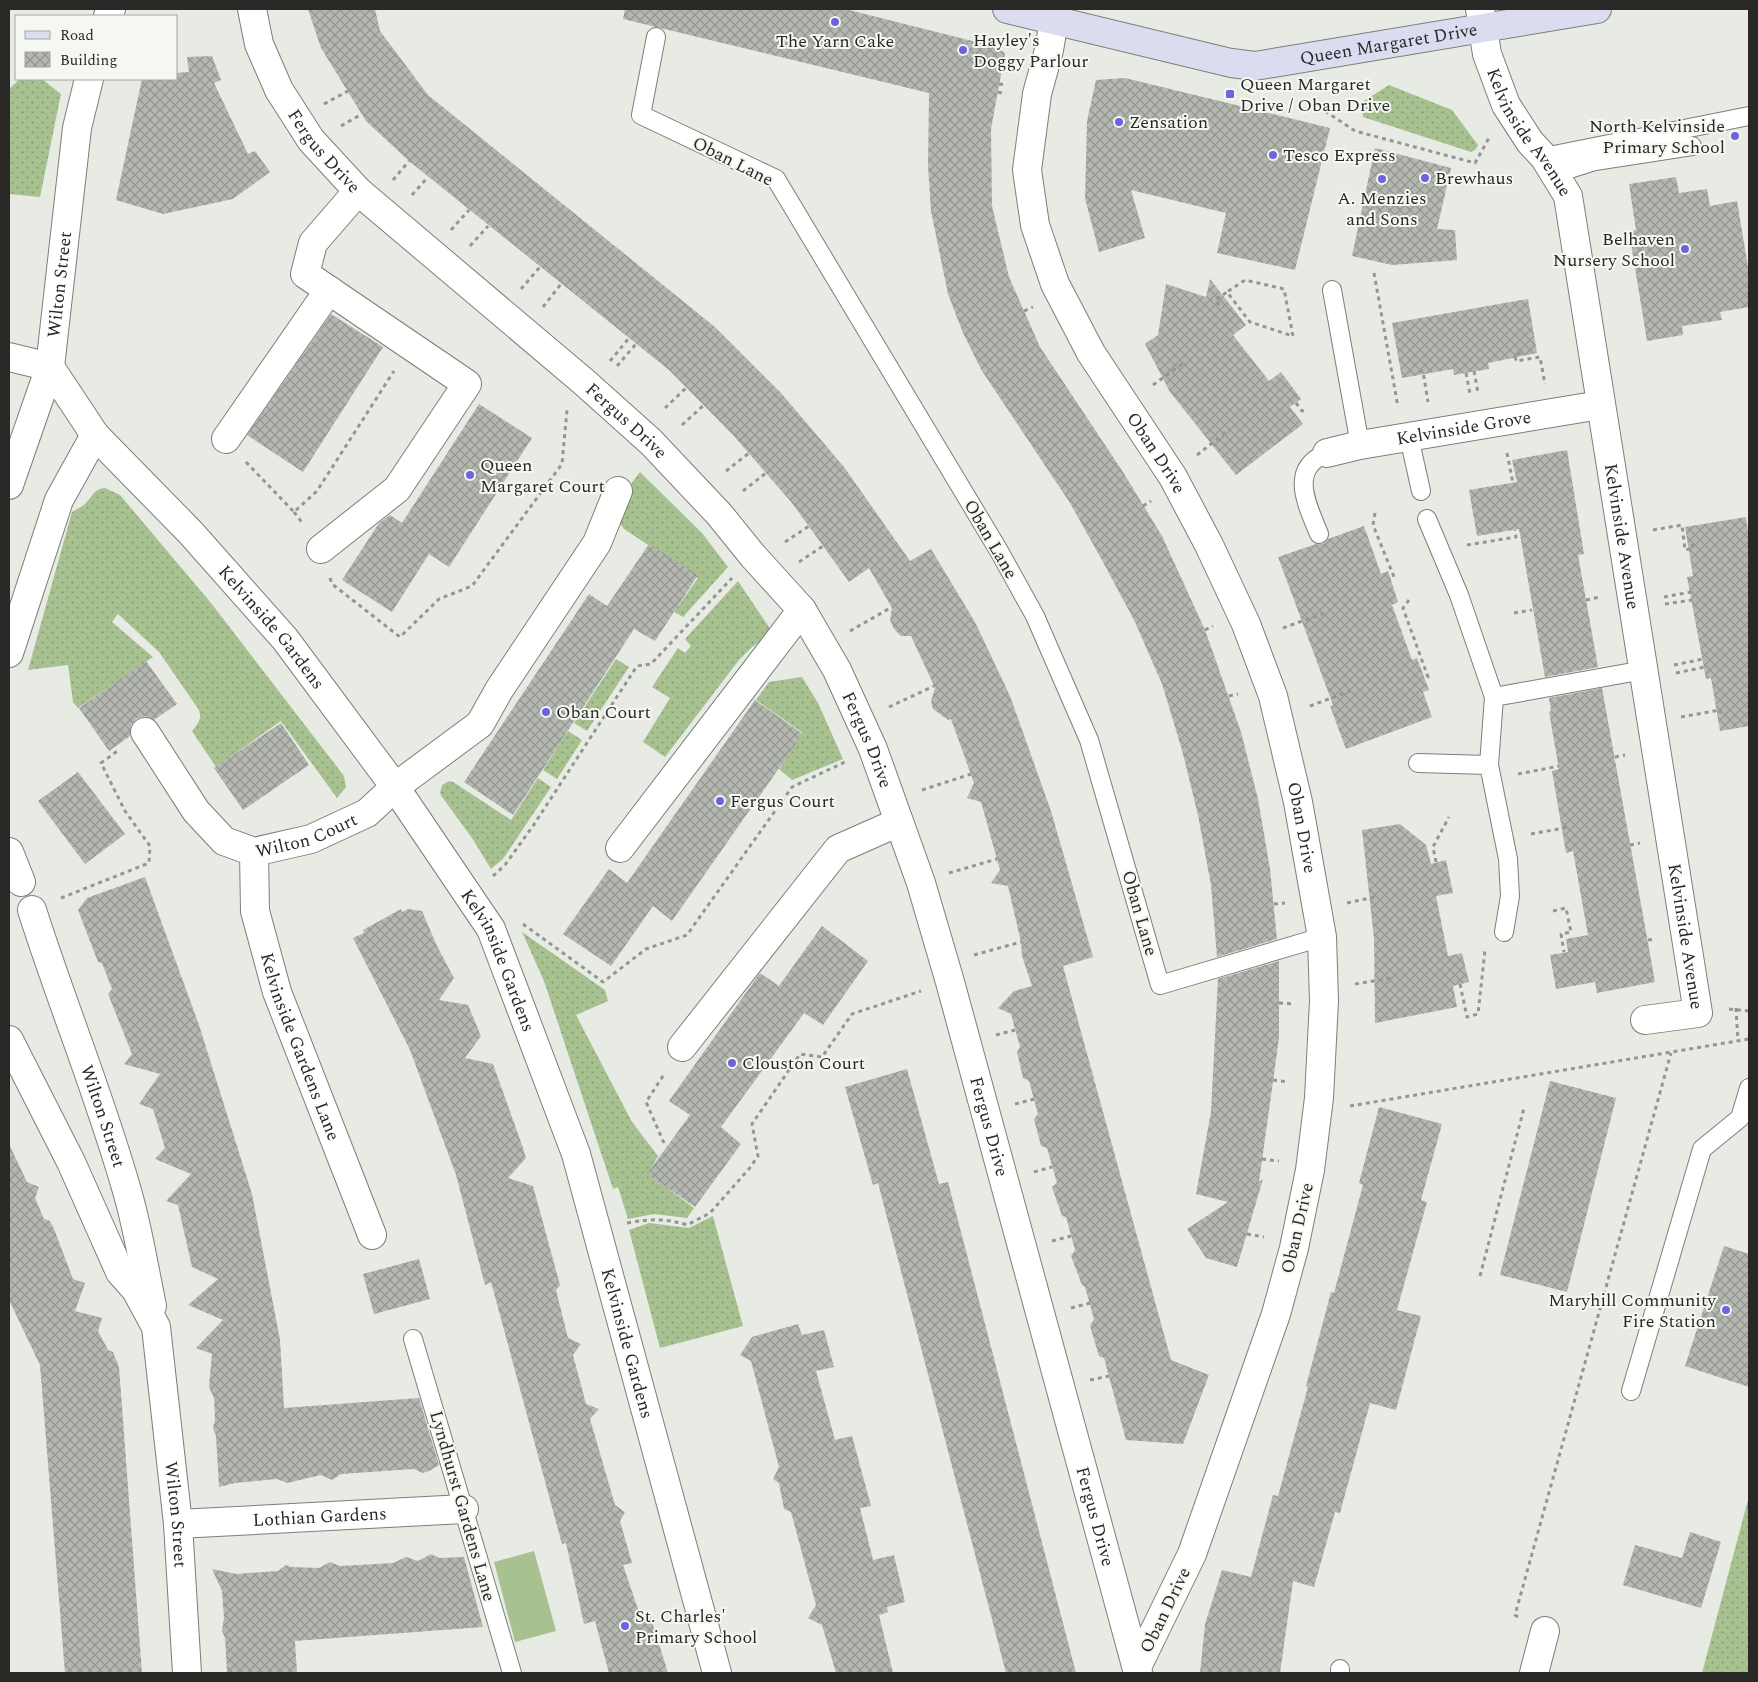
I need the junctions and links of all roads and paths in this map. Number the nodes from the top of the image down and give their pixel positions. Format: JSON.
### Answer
{"nodes":[{"id":1,"x":252,"y":9,"type":"edge"},
{"id":2,"x":1007,"y":9,"type":"edge"},
{"id":3,"x":1597,"y":9,"type":"edge"},
{"id":4,"x":1054,"y":14,"type":"edge"},
{"id":5,"x":1482,"y":18,"type":"edge"},
{"id":6,"x":656,"y":38,"type":"dead end"},
{"id":7,"x":89,"y":80,"type":"edge"},
{"id":8,"x":348,"y":91,"type":"dead end"},
{"id":9,"x":320,"y":106,"type":"dead end"},
{"id":10,"x":1325,"y":111,"type":"dead end"},
{"id":11,"x":362,"y":114,"type":"dead end"},
{"id":12,"x":1749,"y":116,"type":"edge"},
{"id":13,"x":336,"y":129,"type":"dead end"},
{"id":14,"x":1492,"y":133,"type":"dead end"},
{"id":15,"x":1692,"y":146,"type":"dead end"},
{"id":16,"x":409,"y":161,"type":"dead end"},
{"id":17,"x":1549,"y":166,"type":"junction"},
{"id":18,"x":428,"y":177,"type":"dead end"},
{"id":19,"x":390,"y":183,"type":"dead end"},
{"id":20,"x":358,"y":191,"type":"junction"},
{"id":21,"x":410,"y":198,"type":"dead end"},
{"id":22,"x":469,"y":210,"type":"dead end"},
{"id":23,"x":488,"y":226,"type":"dead end"},
{"id":24,"x":449,"y":231,"type":"dead end"},
{"id":25,"x":469,"y":247,"type":"dead end"},
{"id":26,"x":540,"y":267,"type":"dead end"},
{"id":27,"x":1374,"y":272,"type":"dead end"},
{"id":28,"x":561,"y":284,"type":"dead end"},
{"id":29,"x":521,"y":289,"type":"dead end"},
{"id":30,"x":329,"y":290,"type":"junction"},
{"id":31,"x":1332,"y":290,"type":"dead end"},
{"id":32,"x":1227,"y":292,"type":"junction"},
{"id":33,"x":1219,"y":305,"type":"dead end"},
{"id":34,"x":543,"y":307,"type":"dead end"},
{"id":35,"x":629,"y":338,"type":"dead end"},
{"id":36,"x":636,"y":344,"type":"dead end"},
{"id":37,"x":410,"y":346,"type":"junction"},
{"id":38,"x":1521,"y":353,"type":"dead end"},
{"id":39,"x":9,"y":357,"type":"edge"},
{"id":40,"x":610,"y":361,"type":"dead end"},
{"id":41,"x":1182,"y":364,"type":"dead end"},
{"id":42,"x":617,"y":366,"type":"dead end"},
{"id":43,"x":50,"y":367,"type":"junction"},
{"id":44,"x":1419,"y":371,"type":"dead end"},
{"id":45,"x":1474,"y":371,"type":"dead end"},
{"id":46,"x":1466,"y":373,"type":"dead end"},
{"id":47,"x":584,"y":382,"type":"junction"},
{"id":48,"x":1153,"y":385,"type":"dead end"},
{"id":49,"x":686,"y":388,"type":"dead end"},
{"id":50,"x":1546,"y":392,"type":"dead end"},
{"id":51,"x":1478,"y":395,"type":"dead end"},
{"id":52,"x":1470,"y":397,"type":"dead end"},
{"id":53,"x":1296,"y":403,"type":"dead end"},
{"id":54,"x":1428,"y":404,"type":"dead end"},
{"id":55,"x":704,"y":405,"type":"dead end"},
{"id":56,"x":1600,"y":405,"type":"junction"},
{"id":57,"x":665,"y":408,"type":"dead end"},
{"id":58,"x":1307,"y":410,"type":"dead end"},
{"id":59,"x":682,"y":425,"type":"dead end"},
{"id":60,"x":1405,"y":427,"type":"junction"},
{"id":61,"x":1230,"y":429,"type":"dead end"},
{"id":62,"x":95,"y":435,"type":"junction"},
{"id":63,"x":226,"y":439,"type":"joint"},
{"id":64,"x":1360,"y":445,"type":"junction"},
{"id":65,"x":1506,"y":447,"type":"dead end"},
{"id":66,"x":749,"y":453,"type":"dead end"},
{"id":67,"x":1327,"y":454,"type":"joint"},
{"id":68,"x":1197,"y":455,"type":"dead end"},
{"id":69,"x":726,"y":471,"type":"dead end"},
{"id":70,"x":766,"y":473,"type":"dead end"},
{"id":71,"x":1513,"y":483,"type":"dead end"},
{"id":72,"x":9,"y":485,"type":"edge"},
{"id":73,"x":618,"y":491,"type":"dead end"},
{"id":74,"x":743,"y":491,"type":"dead end"},
{"id":75,"x":1421,"y":491,"type":"dead end"},
{"id":76,"x":1375,"y":513,"type":"dead end"},
{"id":77,"x":1427,"y":519,"type":"dead end"},
{"id":78,"x":809,"y":526,"type":"dead end"},
{"id":79,"x":1514,"y":530,"type":"dead end"},
{"id":80,"x":1652,"y":530,"type":"dead end"},
{"id":81,"x":1319,"y":534,"type":"dead end"},
{"id":82,"x":785,"y":542,"type":"dead end"},
{"id":83,"x":1692,"y":544,"type":"dead end"},
{"id":84,"x":823,"y":546,"type":"dead end"},
{"id":85,"x":1459,"y":546,"type":"dead end"},
{"id":86,"x":321,"y":549,"type":"dead end"},
{"id":87,"x":753,"y":556,"type":"junction"},
{"id":88,"x":799,"y":562,"type":"dead end"},
{"id":89,"x":1390,"y":578,"type":"dead end"},
{"id":90,"x":1691,"y":592,"type":"dead end"},
{"id":91,"x":1663,"y":597,"type":"dead end"},
{"id":92,"x":1409,"y":600,"type":"dead end"},
{"id":93,"x":1692,"y":600,"type":"dead end"},
{"id":94,"x":358,"y":603,"type":"dead end"},
{"id":95,"x":1664,"y":605,"type":"dead end"},
{"id":96,"x":892,"y":607,"type":"dead end"},
{"id":97,"x":802,"y":610,"type":"junction"},
{"id":98,"x":1532,"y":610,"type":"dead end"},
{"id":99,"x":1514,"y":612,"type":"dead end"},
{"id":100,"x":1324,"y":613,"type":"dead end"},
{"id":101,"x":1284,"y":628,"type":"dead end"},
{"id":102,"x":845,"y":634,"type":"dead end"},
{"id":103,"x":9,"y":653,"type":"edge"},
{"id":104,"x":1703,"y":660,"type":"dead end"},
{"id":105,"x":1705,"y":667,"type":"dead end"},
{"id":106,"x":1658,"y":670,"type":"junction"},
{"id":107,"x":1424,"y":678,"type":"dead end"},
{"id":108,"x":934,"y":686,"type":"dead end"},
{"id":109,"x":1350,"y":691,"type":"dead end"},
{"id":110,"x":1494,"y":697,"type":"junction"},
{"id":111,"x":1310,"y":706,"type":"dead end"},
{"id":112,"x":885,"y":709,"type":"dead end"},
{"id":113,"x":1721,"y":714,"type":"dead end"},
{"id":114,"x":1673,"y":719,"type":"dead end"},
{"id":115,"x":145,"y":732,"type":"joint"},
{"id":116,"x":873,"y":749,"type":"junction"},
{"id":117,"x":1418,"y":763,"type":"dead end"},
{"id":118,"x":1489,"y":765,"type":"junction"},
{"id":119,"x":1559,"y":766,"type":"dead end"},
{"id":120,"x":971,"y":774,"type":"dead end"},
{"id":121,"x":1512,"y":775,"type":"dead end"},
{"id":122,"x":395,"y":787,"type":"junction"},
{"id":123,"x":919,"y":791,"type":"dead end"},
{"id":124,"x":1449,"y":817,"type":"dead end"},
{"id":125,"x":899,"y":822,"type":"junction"},
{"id":126,"x":1569,"y":827,"type":"dead end"},
{"id":127,"x":1525,"y":835,"type":"dead end"},
{"id":128,"x":620,"y":848,"type":"dead end"},
{"id":129,"x":9,"y":852,"type":"edge"},
{"id":130,"x":254,"y":852,"type":"junction"},
{"id":131,"x":997,"y":859,"type":"dead end"},
{"id":132,"x":1436,"y":862,"type":"dead end"},
{"id":133,"x":946,"y":874,"type":"dead end"},
{"id":134,"x":21,"y":882,"type":"dead end"},
{"id":135,"x":470,"y":895,"type":"junction"},
{"id":136,"x":1379,"y":896,"type":"dead end"},
{"id":137,"x":1346,"y":903,"type":"dead end"},
{"id":138,"x":32,"y":910,"type":"joint"},
{"id":139,"x":1553,"y":911,"type":"dead end"},
{"id":140,"x":532,"y":929,"type":"dead end"},
{"id":141,"x":1504,"y":932,"type":"dead end"},
{"id":142,"x":1322,"y":937,"type":"junction"},
{"id":143,"x":1021,"y":942,"type":"dead end"},
{"id":144,"x":1485,"y":946,"type":"dead end"},
{"id":145,"x":1564,"y":952,"type":"dead end"},
{"id":146,"x":970,"y":956,"type":"dead end"},
{"id":147,"x":1392,"y":978,"type":"dead end"},
{"id":148,"x":950,"y":982,"type":"junction"},
{"id":149,"x":1460,"y":984,"type":"dead end"},
{"id":150,"x":1351,"y":985,"type":"dead end"},
{"id":151,"x":1736,"y":1008,"type":"dead end"},
{"id":152,"x":1645,"y":1020,"type":"dead end"},
{"id":153,"x":1015,"y":1030,"type":"dead end"},
{"id":154,"x":992,"y":1036,"type":"dead end"},
{"id":155,"x":1749,"y":1039,"type":"edge"},
{"id":156,"x":9,"y":1040,"type":"edge"},
{"id":157,"x":1738,"y":1042,"type":"junction"},
{"id":158,"x":682,"y":1047,"type":"joint"},
{"id":159,"x":1671,"y":1053,"type":"junction"},
{"id":160,"x":1273,"y":1080,"type":"dead end"},
{"id":161,"x":1295,"y":1083,"type":"dead end"},
{"id":162,"x":1749,"y":1088,"type":"edge"},
{"id":163,"x":1319,"y":1098,"type":"junction"},
{"id":164,"x":1034,"y":1099,"type":"dead end"},
{"id":165,"x":1011,"y":1105,"type":"dead end"},
{"id":166,"x":1524,"y":1108,"type":"dead end"},
{"id":167,"x":664,"y":1143,"type":"dead end"},
{"id":168,"x":1262,"y":1159,"type":"dead end"},
{"id":169,"x":1284,"y":1161,"type":"dead end"},
{"id":170,"x":1052,"y":1167,"type":"dead end"},
{"id":171,"x":1030,"y":1173,"type":"dead end"},
{"id":172,"x":629,"y":1223,"type":"dead end"},
{"id":173,"x":1247,"y":1234,"type":"dead end"},
{"id":174,"x":372,"y":1235,"type":"dead end"},
{"id":175,"x":1071,"y":1236,"type":"dead end"},
{"id":176,"x":1266,"y":1237,"type":"dead end"},
{"id":177,"x":1048,"y":1242,"type":"dead end"},
{"id":178,"x":1480,"y":1276,"type":"dead end"},
{"id":179,"x":1090,"y":1303,"type":"dead end"},
{"id":180,"x":1067,"y":1309,"type":"dead end"},
{"id":181,"x":156,"y":1327,"type":"junction"},
{"id":182,"x":414,"y":1339,"type":"dead end"},
{"id":183,"x":1109,"y":1376,"type":"dead end"},
{"id":184,"x":1087,"y":1381,"type":"dead end"},
{"id":185,"x":1632,"y":1391,"type":"dead end"},
{"id":186,"x":464,"y":1509,"type":"junction"},
{"id":187,"x":178,"y":1524,"type":"junction"},
{"id":188,"x":1545,"y":1632,"type":"joint"},
{"id":189,"x":1138,"y":1670,"type":"edge"},
{"id":190,"x":187,"y":1673,"type":"edge"},
{"id":191,"x":512,"y":1673,"type":"edge"},
{"id":192,"x":717,"y":1673,"type":"edge"},
{"id":193,"x":1534,"y":1673,"type":"edge"}],
"edges":[{"from":1,"to":20,"type":"street","name":"Fergus Drive"},
{"from":2,"to":4,"type":"main road","name":"Queen Margaret Drive"},
{"from":3,"to":5,"type":"main road","name":"Queen Margaret Drive"},
{"from":4,"to":5,"type":"main road","name":"Queen Margaret Drive"},
{"from":4,"to":142,"type":"street","name":"Oban Drive"},
{"from":5,"to":17,"type":"street","name":"Kelvinside Avenue"},
{"from":6,"to":142,"type":"lane","name":"Oban Lane"},
{"from":7,"to":43,"type":"street","name":"Wilton Street"},
{"from":8,"to":9,"type":"path"},
{"from":10,"to":14,"type":"path"},
{"from":11,"to":13,"type":"path"},
{"from":12,"to":17,"type":"lane"},
{"from":15,"to":17,"type":"lane"},
{"from":16,"to":19,"type":"path"},
{"from":17,"to":56,"type":"street","name":"Kelvinside Avenue"},
{"from":18,"to":21,"type":"path"},
{"from":20,"to":30,"type":"street"},
{"from":20,"to":47,"type":"street","name":"Fergus Drive"},
{"from":22,"to":24,"type":"path"},
{"from":23,"to":25,"type":"path"},
{"from":26,"to":29,"type":"path"},
{"from":27,"to":60,"type":"path"},
{"from":28,"to":34,"type":"path"},
{"from":30,"to":37,"type":"street"},
{"from":30,"to":63,"type":"street"},
{"from":31,"to":64,"type":"lane"},
{"from":32,"to":32,"type":"path"},
{"from":32,"to":33,"type":"path"},
{"from":35,"to":40,"type":"path"},
{"from":36,"to":42,"type":"path"},
{"from":37,"to":63,"type":"path"},
{"from":37,"to":86,"type":"street"},
{"from":38,"to":50,"type":"path"},
{"from":39,"to":43,"type":"street"},
{"from":41,"to":48,"type":"path"},
{"from":43,"to":62,"type":"street","name":"Kelvinside Gardens"},
{"from":43,"to":72,"type":"street","name":"Wilton Street"},
{"from":44,"to":54,"type":"path"},
{"from":45,"to":51,"type":"path"},
{"from":46,"to":52,"type":"path"},
{"from":47,"to":87,"type":"street","name":"Fergus Drive"},
{"from":47,"to":94,"type":"path"},
{"from":49,"to":57,"type":"path"},
{"from":53,"to":58,"type":"path"},
{"from":55,"to":59,"type":"path"},
{"from":56,"to":60,"type":"street","name":"Kelvinside Grove"},
{"from":56,"to":106,"type":"street","name":"Kelvinside Avenue"},
{"from":60,"to":64,"type":"street","name":"Kelvinside Grove"},
{"from":60,"to":75,"type":"lane"},
{"from":61,"to":68,"type":"path"},
{"from":62,"to":103,"type":"street"},
{"from":62,"to":122,"type":"street","name":"Kelvinside Gardens"},
{"from":64,"to":67,"type":"street","name":"Kelvinside Grove"},
{"from":65,"to":71,"type":"path"},
{"from":66,"to":69,"type":"path"},
{"from":67,"to":81,"type":"lane"},
{"from":70,"to":74,"type":"path"},
{"from":73,"to":122,"type":"street"},
{"from":76,"to":89,"type":"path"},
{"from":77,"to":110,"type":"lane"},
{"from":78,"to":82,"type":"path"},
{"from":79,"to":85,"type":"path"},
{"from":80,"to":83,"type":"path"},
{"from":84,"to":88,"type":"path"},
{"from":87,"to":97,"type":"street","name":"Fergus Drive"},
{"from":87,"to":135,"type":"path"},
{"from":90,"to":91,"type":"path"},
{"from":92,"to":107,"type":"path"},
{"from":93,"to":95,"type":"path"},
{"from":96,"to":102,"type":"path"},
{"from":97,"to":116,"type":"street","name":"Fergus Drive"},
{"from":97,"to":128,"type":"street"},
{"from":98,"to":99,"type":"path"},
{"from":100,"to":101,"type":"path"},
{"from":104,"to":106,"type":"path"},
{"from":105,"to":106,"type":"path"},
{"from":106,"to":110,"type":"lane"},
{"from":106,"to":152,"type":"street","name":"Kelvinside Avenue"},
{"from":108,"to":112,"type":"path"},
{"from":109,"to":111,"type":"path"},
{"from":110,"to":118,"type":"lane"},
{"from":113,"to":114,"type":"path"},
{"from":115,"to":130,"type":"street","name":"Wilton Court"},
{"from":115,"to":138,"type":"path"},
{"from":116,"to":125,"type":"street","name":"Fergus Drive"},
{"from":116,"to":140,"type":"path"},
{"from":117,"to":118,"type":"lane"},
{"from":118,"to":141,"type":"lane"},
{"from":119,"to":121,"type":"path"},
{"from":120,"to":123,"type":"path"},
{"from":122,"to":130,"type":"street","name":"Wilton Court"},
{"from":122,"to":135,"type":"street","name":"Kelvinside Gardens"},
{"from":124,"to":132,"type":"path"},
{"from":125,"to":148,"type":"street","name":"Fergus Drive"},
{"from":125,"to":158,"type":"street"},
{"from":126,"to":127,"type":"path"},
{"from":129,"to":134,"type":"street"},
{"from":130,"to":174,"type":"street","name":"Kelvinside Gardens Lane"},
{"from":131,"to":133,"type":"path"},
{"from":135,"to":192,"type":"street","name":"Kelvinside Gardens"},
{"from":136,"to":137,"type":"path"},
{"from":138,"to":181,"type":"street","name":"Wilton Street"},
{"from":139,"to":145,"type":"path"},
{"from":142,"to":163,"type":"street","name":"Oban Drive"},
{"from":143,"to":146,"type":"path"},
{"from":144,"to":149,"type":"path"},
{"from":147,"to":150,"type":"path"},
{"from":148,"to":172,"type":"path"},
{"from":148,"to":189,"type":"street","name":"Fergus Drive"},
{"from":151,"to":157,"type":"path"},
{"from":153,"to":154,"type":"path"},
{"from":155,"to":157,"type":"path"},
{"from":156,"to":181,"type":"street","name":"Wilton Street"},
{"from":157,"to":159,"type":"path"},
{"from":158,"to":167,"type":"path"},
{"from":159,"to":163,"type":"path"},
{"from":159,"to":188,"type":"path"},
{"from":160,"to":161,"type":"path"},
{"from":162,"to":185,"type":"lane"},
{"from":163,"to":189,"type":"street","name":"Oban Drive"},
{"from":164,"to":165,"type":"path"},
{"from":166,"to":178,"type":"path"},
{"from":168,"to":169,"type":"path"},
{"from":170,"to":171,"type":"path"},
{"from":173,"to":176,"type":"path"},
{"from":175,"to":177,"type":"path"},
{"from":179,"to":180,"type":"path"},
{"from":181,"to":187,"type":"street","name":"Wilton Street"},
{"from":182,"to":186,"type":"lane","name":"Lyndhurst Gardens Lane"},
{"from":183,"to":184,"type":"path"},
{"from":186,"to":187,"type":"street","name":"Lothian Gardens"},
{"from":186,"to":191,"type":"lane","name":"Lyndhurst Gardens Lane"},
{"from":187,"to":190,"type":"street","name":"Wilton Street"},
{"from":188,"to":193,"type":"street"}]}
